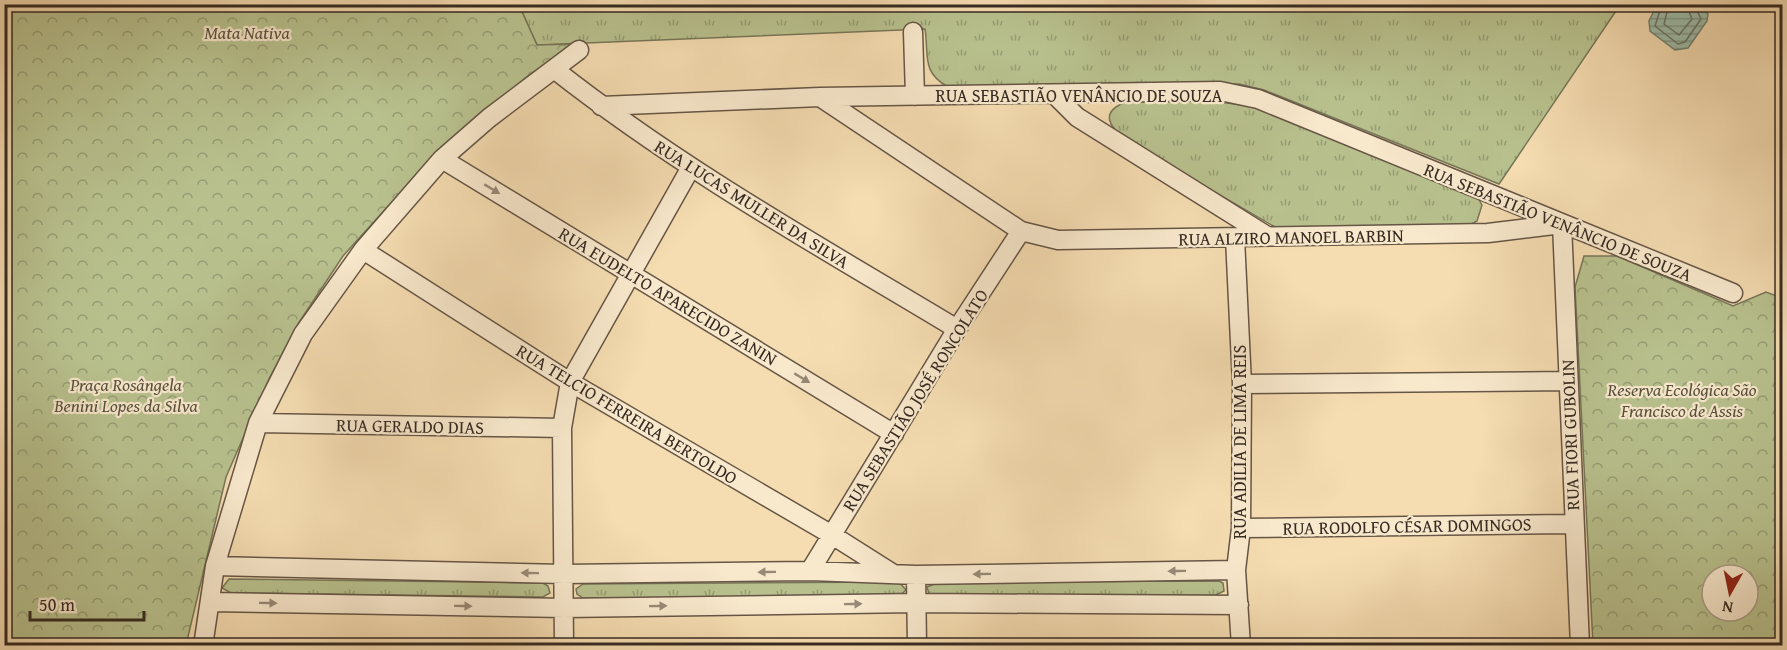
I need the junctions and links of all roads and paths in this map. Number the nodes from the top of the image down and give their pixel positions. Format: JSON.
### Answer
{"nodes":[{"id":1,"x":913,"y":32,"type":"dead end"},
{"id":2,"x":579,"y":50,"type":"dead end"},
{"id":3,"x":554,"y":69,"type":"junction"},
{"id":4,"x":1054,"y":94,"type":"junction"},
{"id":5,"x":915,"y":96,"type":"junction"},
{"id":6,"x":820,"y":97,"type":"junction"},
{"id":7,"x":602,"y":106,"type":"junction"},
{"id":8,"x":442,"y":159,"type":"junction"},
{"id":9,"x":690,"y":169,"type":"junction"},
{"id":10,"x":1562,"y":224,"type":"junction"},
{"id":11,"x":1021,"y":231,"type":"junction"},
{"id":12,"x":1267,"y":236,"type":"junction"},
{"id":13,"x":1235,"y":238,"type":"junction"},
{"id":14,"x":363,"y":250,"type":"junction"},
{"id":15,"x":631,"y":274,"type":"junction"},
{"id":16,"x":1733,"y":293,"type":"dead end"},
{"id":17,"x":957,"y":329,"type":"junction"},
{"id":18,"x":1568,"y":381,"type":"junction"},
{"id":19,"x":570,"y":382,"type":"junction"},
{"id":20,"x":1242,"y":384,"type":"junction"},
{"id":21,"x":258,"y":423,"type":"junction"},
{"id":22,"x":562,"y":428,"type":"junction"},
{"id":23,"x":894,"y":434,"type":"junction"},
{"id":24,"x":1574,"y":524,"type":"junction"},
{"id":25,"x":1241,"y":528,"type":"junction"},
{"id":26,"x":832,"y":535,"type":"junction"},
{"id":27,"x":214,"y":566,"type":"junction"},
{"id":28,"x":1236,"y":570,"type":"junction"},
{"id":29,"x":810,"y":571,"type":"junction"},
{"id":30,"x":564,"y":574,"type":"junction"},
{"id":31,"x":893,"y":574,"type":"junction"},
{"id":32,"x":916,"y":575,"type":"junction"},
{"id":33,"x":210,"y":602,"type":"junction"},
{"id":34,"x":916,"y":603,"type":"junction"},
{"id":35,"x":1239,"y":605,"type":"junction"},
{"id":36,"x":564,"y":608,"type":"junction"},
{"id":37,"x":203,"y":645,"type":"edge"},
{"id":38,"x":564,"y":645,"type":"edge"},
{"id":39,"x":917,"y":645,"type":"edge"},
{"id":40,"x":1241,"y":645,"type":"edge"},
{"id":41,"x":1580,"y":645,"type":"edge"}],
"edges":[{"from":1,"to":5,"type":"street"},
{"from":2,"to":3,"type":"street"},
{"from":3,"to":7,"type":"street","name":"RUA LUCAS MULLER DA SILVA"},
{"from":3,"to":8,"type":"street"},
{"from":4,"to":5,"type":"street","name":"RUA SEBASTIÃO VENÂNCIO DE SOUZA"},
{"from":4,"to":10,"type":"street","name":"RUA SEBASTIÃO VENÂNCIO DE SOUZA"},
{"from":4,"to":12,"type":"street"},
{"from":5,"to":6,"type":"street","name":"RUA SEBASTIÃO VENÂNCIO DE SOUZA"},
{"from":6,"to":7,"type":"street","name":"RUA SEBASTIÃO VENÂNCIO DE SOUZA"},
{"from":6,"to":11,"type":"street"},
{"from":7,"to":9,"type":"street","name":"RUA LUCAS MULLER DA SILVA"},
{"from":8,"to":14,"type":"street"},
{"from":8,"to":15,"type":"street","name":"RUA EUDELTO APARECIDO ZANIN","one_way":true},
{"from":9,"to":15,"type":"street"},
{"from":9,"to":17,"type":"street","name":"RUA LUCAS MULLER DA SILVA"},
{"from":10,"to":12,"type":"street","name":"RUA ALZIRO MANOEL BARBIN"},
{"from":10,"to":16,"type":"street","name":"RUA SEBASTIÃO VENÂNCIO DE SOUZA"},
{"from":10,"to":18,"type":"street","name":"RUA FIORI GUBOLIN"},
{"from":11,"to":13,"type":"street","name":"RUA ALZIRO MANOEL BARBIN"},
{"from":11,"to":17,"type":"street","name":"RUA SEBASTIÃO JOSÉ RONCOLATO"},
{"from":12,"to":13,"type":"street","name":"RUA ALZIRO MANOEL BARBIN"},
{"from":13,"to":20,"type":"street","name":"RUA ADILIA DE LIMA REIS"},
{"from":14,"to":19,"type":"street","name":"RUA TELCIO FERREIRA BERTOLDO"},
{"from":14,"to":21,"type":"street"},
{"from":15,"to":19,"type":"street"},
{"from":15,"to":23,"type":"street","name":"RUA EUDELTO APARECIDO ZANIN","one_way":true},
{"from":17,"to":23,"type":"street","name":"RUA SEBASTIÃO JOSÉ RONCOLATO"},
{"from":18,"to":20,"type":"street"},
{"from":18,"to":24,"type":"street","name":"RUA FIORI GUBOLIN"},
{"from":19,"to":22,"type":"street"},
{"from":19,"to":26,"type":"street","name":"RUA TELCIO FERREIRA BERTOLDO"},
{"from":20,"to":25,"type":"street","name":"RUA ADILIA DE LIMA REIS"},
{"from":21,"to":22,"type":"street","name":"RUA GERALDO DIAS"},
{"from":21,"to":27,"type":"street"},
{"from":22,"to":30,"type":"street"},
{"from":23,"to":26,"type":"street","name":"RUA SEBASTIÃO JOSÉ RONCOLATO"},
{"from":24,"to":25,"type":"street","name":"RUA RODOLFO CÉSAR DOMINGOS"},
{"from":24,"to":41,"type":"street","name":"RUA FIORI GUBOLIN"},
{"from":25,"to":28,"type":"street","name":"RUA ADILIA DE LIMA REIS"},
{"from":26,"to":29,"type":"street","name":"RUA SEBASTIÃO JOSÉ RONCOLATO"},
{"from":26,"to":31,"type":"street","name":"RUA TELCIO FERREIRA BERTOLDO"},
{"from":30,"to":27,"type":"street","one_way":true},
{"from":27,"to":33,"type":"street"},
{"from":28,"to":32,"type":"street","one_way":true},
{"from":28,"to":35,"type":"street","name":"RUA ADILIA DE LIMA REIS"},
{"from":29,"to":30,"type":"street","one_way":true},
{"from":29,"to":31,"type":"street"},
{"from":30,"to":36,"type":"street"},
{"from":31,"to":32,"type":"street"},
{"from":32,"to":34,"type":"street"},
{"from":33,"to":36,"type":"street","one_way":true},
{"from":33,"to":37,"type":"street"},
{"from":34,"to":35,"type":"street"},
{"from":36,"to":34,"type":"street","one_way":true},
{"from":34,"to":39,"type":"street"},
{"from":35,"to":40,"type":"street","name":"RUA ADILIA DE LIMA REIS"},
{"from":36,"to":38,"type":"street"}]}
